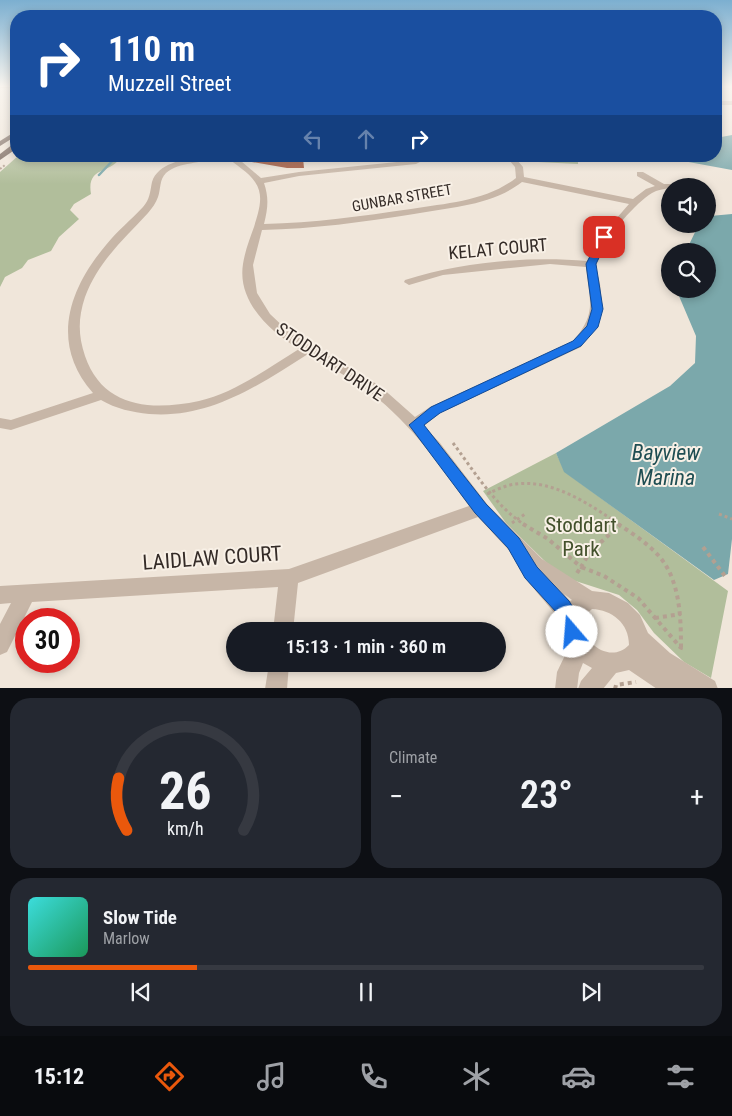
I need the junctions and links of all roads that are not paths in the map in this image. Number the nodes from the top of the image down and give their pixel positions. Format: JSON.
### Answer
{"nodes":[{"id":1,"x":190,"y":162,"type":"edge"},
{"id":2,"x":237,"y":162,"type":"edge"},
{"id":3,"x":416,"y":162,"type":"dead end"},
{"id":4,"x":516,"y":162,"type":"edge"},
{"id":5,"x":640,"y":174,"type":"dead end"},
{"id":6,"x":520,"y":180,"type":"junction"},
{"id":7,"x":259,"y":181,"type":"junction"},
{"id":8,"x":661,"y":185,"type":"edge"},
{"id":9,"x":661,"y":186,"type":"edge"},
{"id":10,"x":634,"y":202,"type":"junction"},
{"id":11,"x":258,"y":227,"type":"junction"},
{"id":12,"x":591,"y":264,"type":"junction"},
{"id":13,"x":409,"y":282,"type":"dead end"},
{"id":14,"x":309,"y":348,"type":"junction"},
{"id":15,"x":102,"y":395,"type":"junction"},
{"id":16,"x":0,"y":423,"type":"edge"},
{"id":17,"x":415,"y":425,"type":"junction"},
{"id":18,"x":477,"y":504,"type":"junction"},
{"id":19,"x":514,"y":543,"type":"junction"},
{"id":20,"x":289,"y":578,"type":"junction"},
{"id":21,"x":26,"y":594,"type":"junction"},
{"id":22,"x":0,"y":595,"type":"edge"},
{"id":23,"x":589,"y":600,"type":"junction"},
{"id":24,"x":571,"y":618,"type":"junction"},
{"id":25,"x":284,"y":622,"type":"edge"},
{"id":26,"x":640,"y":640,"type":"junction"},
{"id":27,"x":0,"y":645,"type":"edge"},
{"id":28,"x":580,"y":646,"type":"junction"},
{"id":29,"x":631,"y":659,"type":"junction"},
{"id":30,"x":610,"y":664,"type":"junction"},
{"id":31,"x":278,"y":672,"type":"edge"},
{"id":32,"x":276,"y":688,"type":"edge"},
{"id":33,"x":566,"y":688,"type":"edge"},
{"id":34,"x":589,"y":688,"type":"edge"},
{"id":35,"x":684,"y":688,"type":"edge"},
{"id":36,"x":707,"y":688,"type":"edge"}],
"edges":[{"from":1,"to":15,"type":"street"},
{"from":2,"to":7,"type":"street"},
{"from":3,"to":7,"type":"street"},
{"from":4,"to":6,"type":"street"},
{"from":5,"to":8,"type":"street"},
{"from":6,"to":10,"type":"street"},
{"from":6,"to":11,"type":"street","name":"GUNBAR STREET"},
{"from":7,"to":11,"type":"street","name":"STODDART DRIVE"},
{"from":9,"to":10,"type":"street"},
{"from":10,"to":12,"type":"street"},
{"from":11,"to":14,"type":"street","name":"STODDART DRIVE"},
{"from":12,"to":13,"type":"street","name":"KELAT COURT"},
{"from":12,"to":17,"type":"street"},
{"from":14,"to":15,"type":"street"},
{"from":14,"to":17,"type":"street","name":"STODDART DRIVE"},
{"from":15,"to":16,"type":"street"},
{"from":17,"to":18,"type":"street","name":"STODDART DRIVE"},
{"from":18,"to":19,"type":"street","name":"STODDART DRIVE"},
{"from":18,"to":20,"type":"street","name":"LAIDLAW COURT"},
{"from":19,"to":23,"type":"street","name":"STODDART DRIVE"},
{"from":19,"to":24,"type":"street","name":"STODDART DRIVE"},
{"from":20,"to":21,"type":"street","name":"LAIDLAW COURT"},
{"from":20,"to":25,"type":"street"},
{"from":21,"to":22,"type":"street","name":"LAIDLAW COURT"},
{"from":21,"to":27,"type":"street"},
{"from":23,"to":24,"type":"street"},
{"from":23,"to":26,"type":"street"},
{"from":24,"to":28,"type":"street"},
{"from":26,"to":29,"type":"street"},
{"from":26,"to":36,"type":"street"},
{"from":28,"to":30,"type":"street"},
{"from":28,"to":33,"type":"street"},
{"from":29,"to":30,"type":"street"},
{"from":29,"to":35,"type":"street"},
{"from":30,"to":34,"type":"street"},
{"from":31,"to":32,"type":"street"}]}
